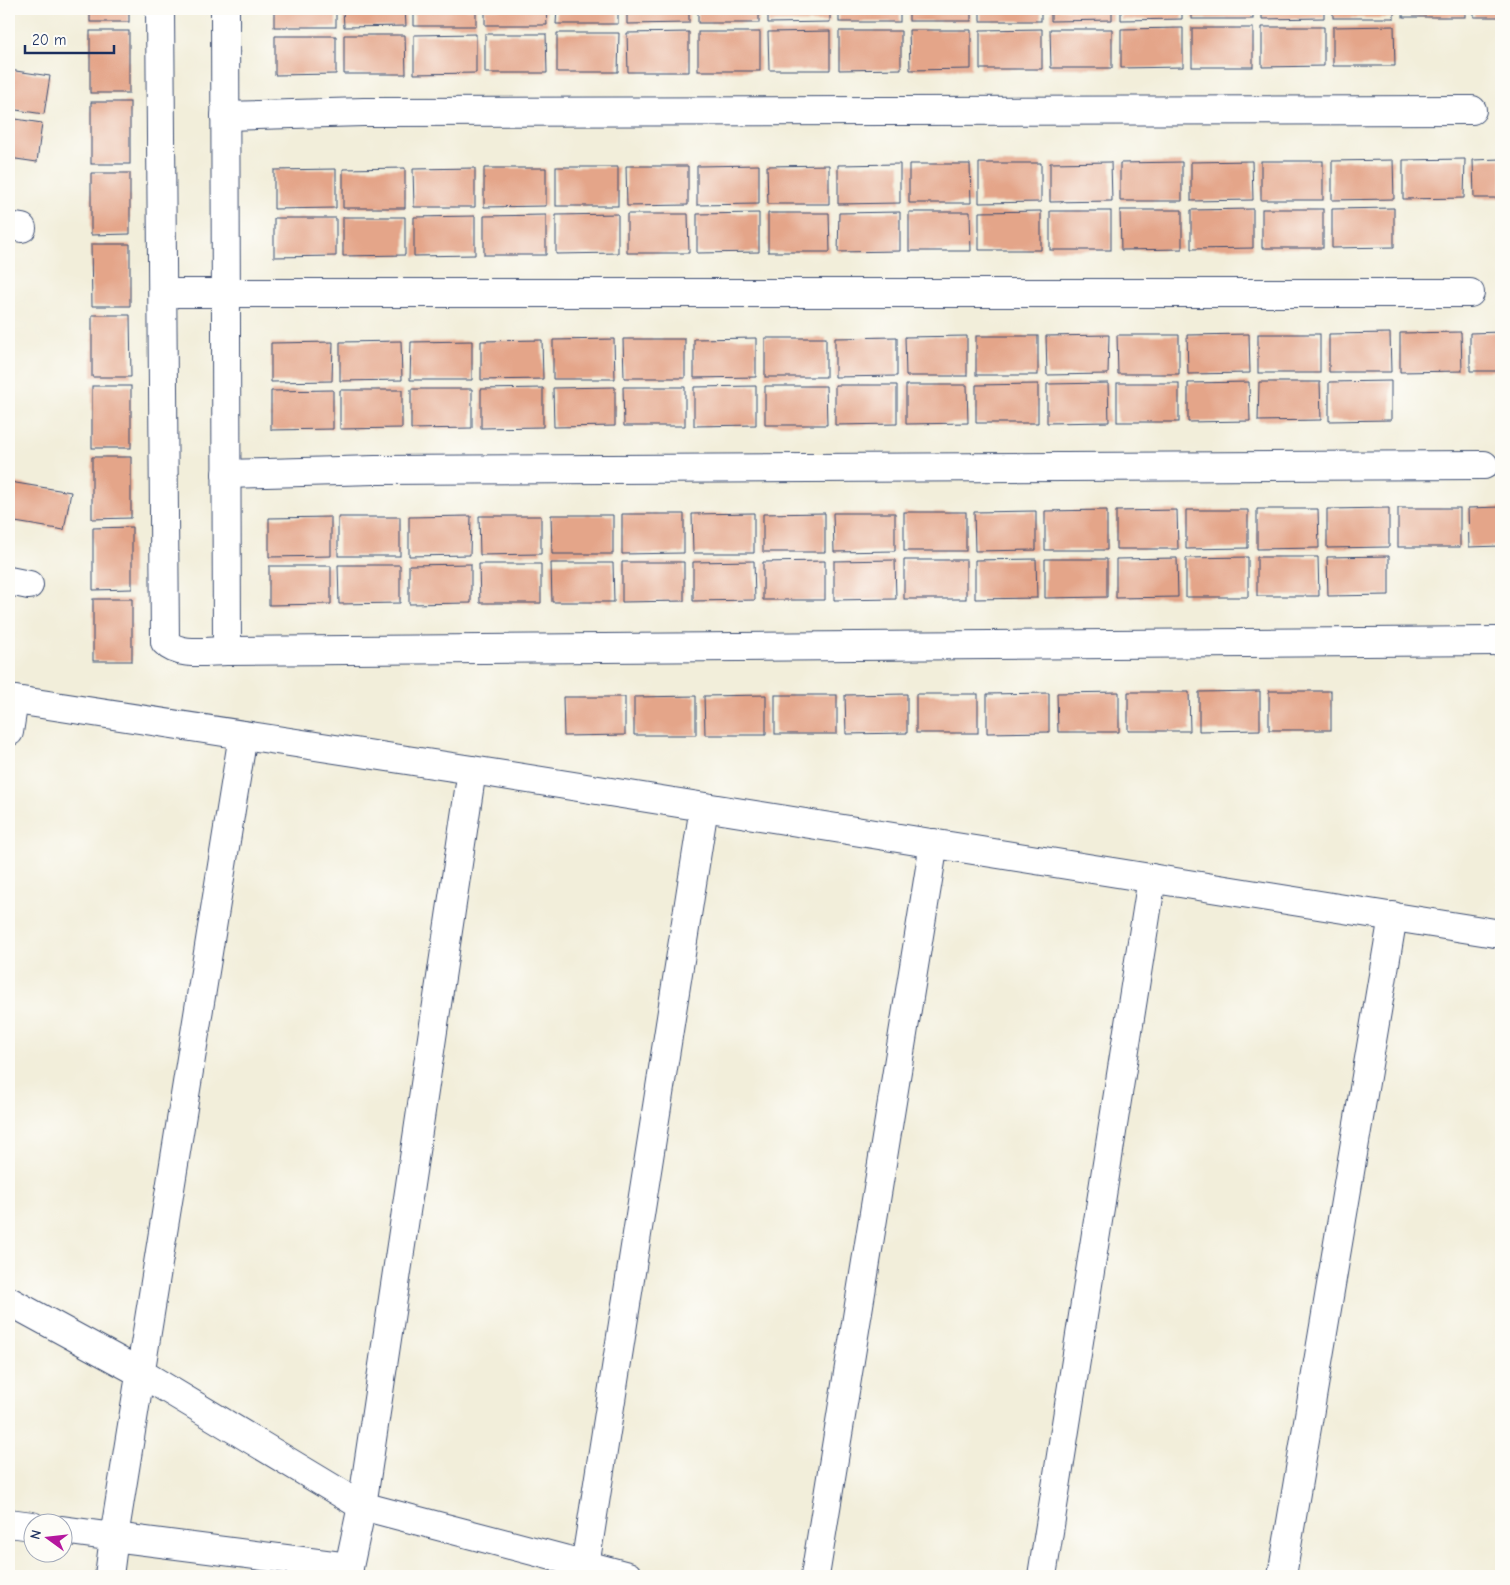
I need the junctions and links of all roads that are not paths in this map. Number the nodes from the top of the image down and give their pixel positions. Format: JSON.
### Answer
{"nodes":[{"id":1,"x":160,"y":9,"type":"edge"},
{"id":2,"x":224,"y":9,"type":"edge"},
{"id":3,"x":1472,"y":110,"type":"dead end"},
{"id":4,"x":225,"y":116,"type":"junction"},
{"id":5,"x":1470,"y":292,"type":"dead end"},
{"id":6,"x":226,"y":293,"type":"junction"},
{"id":7,"x":162,"y":294,"type":"junction"},
{"id":8,"x":1484,"y":465,"type":"dead end"},
{"id":9,"x":226,"y":474,"type":"junction"},
{"id":10,"x":1497,"y":642,"type":"dead end"},
{"id":11,"x":227,"y":651,"type":"junction"},
{"id":12,"x":11,"y":700,"type":"edge"},
{"id":13,"x":9,"y":732,"type":"edge"},
{"id":14,"x":243,"y":735,"type":"junction"},
{"id":15,"x":472,"y":770,"type":"junction"},
{"id":16,"x":704,"y":807,"type":"junction"},
{"id":17,"x":934,"y":844,"type":"junction"},
{"id":18,"x":1152,"y":878,"type":"junction"},
{"id":19,"x":1393,"y":916,"type":"junction"},
{"id":20,"x":1501,"y":934,"type":"edge"},
{"id":21,"x":9,"y":1301,"type":"edge"},
{"id":22,"x":141,"y":1373,"type":"junction"},
{"id":23,"x":362,"y":1506,"type":"junction"},
{"id":24,"x":9,"y":1523,"type":"edge"},
{"id":25,"x":22,"y":1525,"type":"edge"},
{"id":26,"x":72,"y":1531,"type":"edge"},
{"id":27,"x":114,"y":1537,"type":"junction"},
{"id":28,"x":585,"y":1566,"type":"junction"},
{"id":29,"x":349,"y":1572,"type":"edge"},
{"id":30,"x":109,"y":1576,"type":"edge"},
{"id":31,"x":628,"y":1576,"type":"edge"},
{"id":32,"x":815,"y":1576,"type":"edge"},
{"id":33,"x":1042,"y":1576,"type":"edge"},
{"id":34,"x":1282,"y":1576,"type":"edge"}],
"edges":[{"from":1,"to":7,"type":"street"},
{"from":2,"to":4,"type":"street"},
{"from":3,"to":4,"type":"street"},
{"from":4,"to":6,"type":"street"},
{"from":5,"to":6,"type":"street"},
{"from":6,"to":7,"type":"street"},
{"from":6,"to":9,"type":"street"},
{"from":7,"to":11,"type":"street"},
{"from":8,"to":9,"type":"street"},
{"from":9,"to":11,"type":"street"},
{"from":10,"to":11,"type":"street"},
{"from":12,"to":13,"type":"street"},
{"from":12,"to":14,"type":"street"},
{"from":14,"to":15,"type":"street"},
{"from":14,"to":22,"type":"street"},
{"from":15,"to":16,"type":"street"},
{"from":15,"to":23,"type":"street"},
{"from":16,"to":17,"type":"street"},
{"from":16,"to":28,"type":"street"},
{"from":17,"to":18,"type":"street"},
{"from":17,"to":32,"type":"street"},
{"from":18,"to":19,"type":"street"},
{"from":18,"to":33,"type":"street"},
{"from":19,"to":20,"type":"street"},
{"from":19,"to":34,"type":"street"},
{"from":21,"to":22,"type":"street"},
{"from":22,"to":23,"type":"street"},
{"from":22,"to":27,"type":"street"},
{"from":23,"to":28,"type":"street"},
{"from":23,"to":29,"type":"street"},
{"from":24,"to":25,"type":"street"},
{"from":26,"to":27,"type":"street"},
{"from":27,"to":29,"type":"street"},
{"from":27,"to":30,"type":"street"},
{"from":28,"to":31,"type":"street"}]}
